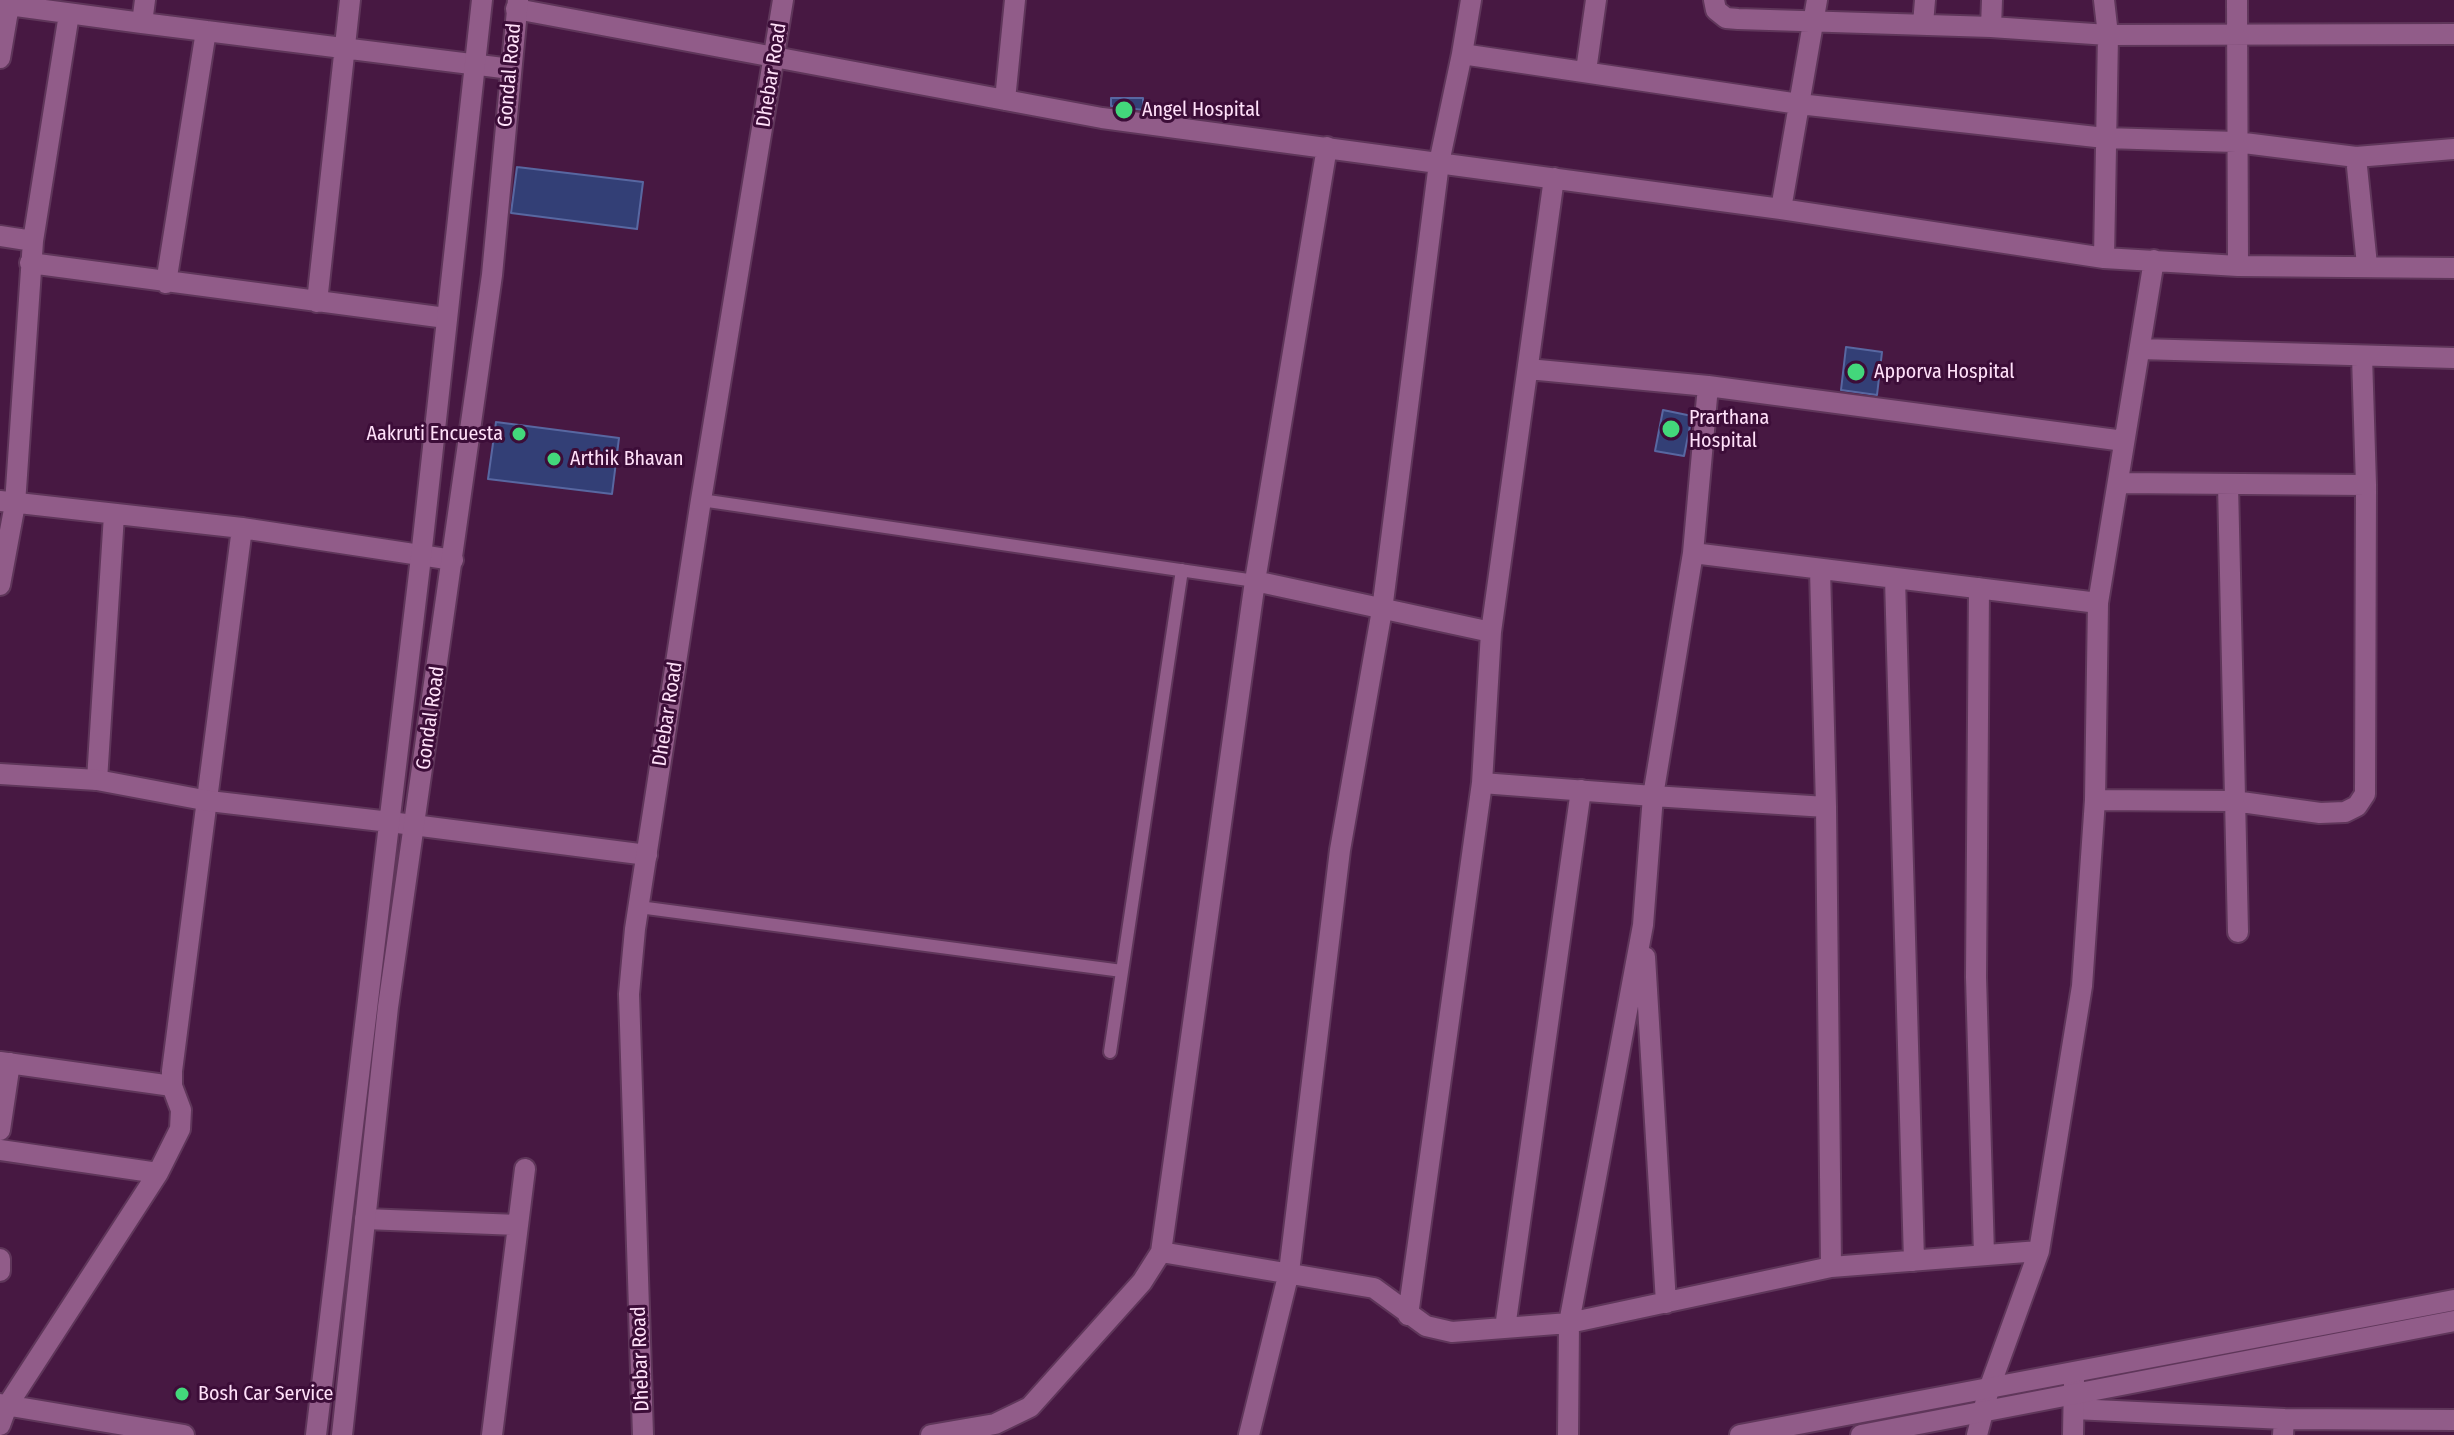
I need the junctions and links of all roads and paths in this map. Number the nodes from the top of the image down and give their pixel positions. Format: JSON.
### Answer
{"nodes":[{"id":1,"x":145,"y":0,"type":"edge"},
{"id":2,"x":350,"y":0,"type":"edge"},
{"id":3,"x":482,"y":0,"type":"edge"},
{"id":4,"x":783,"y":0,"type":"edge"},
{"id":5,"x":1015,"y":0,"type":"edge"},
{"id":6,"x":1471,"y":0,"type":"edge"},
{"id":7,"x":1596,"y":0,"type":"edge"},
{"id":8,"x":1714,"y":0,"type":"edge"},
{"id":9,"x":1817,"y":0,"type":"edge"},
{"id":10,"x":1925,"y":0,"type":"edge"},
{"id":11,"x":1992,"y":0,"type":"edge"},
{"id":12,"x":2104,"y":0,"type":"edge"},
{"id":13,"x":2237,"y":0,"type":"edge"},
{"id":14,"x":5,"y":4,"type":"edge"},
{"id":15,"x":517,"y":5,"type":"edge"},
{"id":16,"x":69,"y":14,"type":"junction"},
{"id":17,"x":1815,"y":22,"type":"junction"},
{"id":18,"x":142,"y":23,"type":"junction"},
{"id":19,"x":1923,"y":24,"type":"junction"},
{"id":20,"x":1991,"y":27,"type":"junction"},
{"id":21,"x":206,"y":31,"type":"junction"},
{"id":22,"x":2237,"y":34,"type":"junction"},
{"id":23,"x":2454,"y":34,"type":"edge"},
{"id":24,"x":2108,"y":35,"type":"junction"},
{"id":25,"x":343,"y":46,"type":"junction"},
{"id":26,"x":1462,"y":54,"type":"junction"},
{"id":27,"x":0,"y":58,"type":"edge"},
{"id":28,"x":776,"y":60,"type":"junction"},
{"id":29,"x":474,"y":63,"type":"junction"},
{"id":30,"x":511,"y":69,"type":"junction"},
{"id":31,"x":1586,"y":71,"type":"junction"},
{"id":32,"x":1005,"y":100,"type":"junction"},
{"id":33,"x":1799,"y":104,"type":"junction"},
{"id":34,"x":2105,"y":138,"type":"junction"},
{"id":35,"x":2236,"y":142,"type":"junction"},
{"id":36,"x":1327,"y":147,"type":"junction"},
{"id":37,"x":2454,"y":149,"type":"edge"},
{"id":38,"x":2356,"y":157,"type":"junction"},
{"id":39,"x":1439,"y":163,"type":"junction"},
{"id":40,"x":1554,"y":178,"type":"junction"},
{"id":41,"x":1781,"y":209,"type":"junction"},
{"id":42,"x":0,"y":236,"type":"edge"},
{"id":43,"x":33,"y":241,"type":"junction"},
{"id":44,"x":2104,"y":258,"type":"junction"},
{"id":45,"x":2154,"y":260,"type":"junction"},
{"id":46,"x":30,"y":263,"type":"junction"},
{"id":47,"x":2367,"y":265,"type":"junction"},
{"id":48,"x":2238,"y":266,"type":"junction"},
{"id":49,"x":2454,"y":268,"type":"edge"},
{"id":50,"x":166,"y":283,"type":"junction"},
{"id":51,"x":317,"y":302,"type":"junction"},
{"id":52,"x":446,"y":318,"type":"junction"},
{"id":53,"x":2140,"y":349,"type":"junction"},
{"id":54,"x":2362,"y":356,"type":"junction"},
{"id":55,"x":2454,"y":358,"type":"edge"},
{"id":56,"x":1528,"y":369,"type":"junction"},
{"id":57,"x":1708,"y":386,"type":"junction"},
{"id":58,"x":2124,"y":441,"type":"junction"},
{"id":59,"x":2118,"y":483,"type":"junction"},
{"id":60,"x":2228,"y":484,"type":"junction"},
{"id":61,"x":2366,"y":485,"type":"junction"},
{"id":62,"x":701,"y":500,"type":"junction"},
{"id":63,"x":7,"y":502,"type":"edge"},
{"id":64,"x":114,"y":515,"type":"junction"},
{"id":65,"x":242,"y":528,"type":"junction"},
{"id":66,"x":1693,"y":553,"type":"junction"},
{"id":67,"x":421,"y":557,"type":"junction"},
{"id":68,"x":453,"y":560,"type":"junction"},
{"id":69,"x":1820,"y":569,"type":"junction"},
{"id":70,"x":1182,"y":570,"type":"junction"},
{"id":71,"x":1895,"y":578,"type":"junction"},
{"id":72,"x":1255,"y":581,"type":"junction"},
{"id":73,"x":0,"y":585,"type":"edge"},
{"id":74,"x":1979,"y":588,"type":"junction"},
{"id":75,"x":2098,"y":603,"type":"junction"},
{"id":76,"x":1382,"y":610,"type":"junction"},
{"id":77,"x":1491,"y":632,"type":"junction"},
{"id":78,"x":0,"y":774,"type":"edge"},
{"id":79,"x":97,"y":780,"type":"junction"},
{"id":80,"x":1482,"y":783,"type":"junction"},
{"id":81,"x":1581,"y":790,"type":"junction"},
{"id":82,"x":1653,"y":796,"type":"junction"},
{"id":83,"x":2095,"y":800,"type":"junction"},
{"id":84,"x":209,"y":801,"type":"junction"},
{"id":85,"x":2234,"y":801,"type":"junction"},
{"id":86,"x":1826,"y":807,"type":"junction"},
{"id":87,"x":390,"y":822,"type":"junction"},
{"id":88,"x":416,"y":824,"type":"junction"},
{"id":89,"x":647,"y":855,"type":"junction"},
{"id":90,"x":639,"y":907,"type":"junction"},
{"id":91,"x":1643,"y":925,"type":"junction"},
{"id":92,"x":2238,"y":932,"type":"dead end"},
{"id":93,"x":1122,"y":971,"type":"junction"},
{"id":94,"x":1110,"y":1052,"type":"dead end"},
{"id":95,"x":5,"y":1062,"type":"edge"},
{"id":96,"x":172,"y":1086,"type":"junction"},
{"id":97,"x":0,"y":1130,"type":"edge"},
{"id":98,"x":0,"y":1150,"type":"edge"},
{"id":99,"x":525,"y":1169,"type":"dead end"},
{"id":100,"x":158,"y":1173,"type":"junction"},
{"id":101,"x":365,"y":1219,"type":"junction"},
{"id":102,"x":518,"y":1225,"type":"junction"},
{"id":103,"x":2039,"y":1251,"type":"junction"},
{"id":104,"x":1161,"y":1252,"type":"junction"},
{"id":105,"x":1984,"y":1255,"type":"junction"},
{"id":106,"x":0,"y":1259,"type":"edge"},
{"id":107,"x":1914,"y":1261,"type":"junction"},
{"id":108,"x":1831,"y":1267,"type":"junction"},
{"id":109,"x":0,"y":1271,"type":"edge"},
{"id":110,"x":1289,"y":1272,"type":"junction"},
{"id":111,"x":2454,"y":1300,"type":"edge"},
{"id":112,"x":1666,"y":1303,"type":"junction"},
{"id":113,"x":1408,"y":1315,"type":"junction"},
{"id":114,"x":2454,"y":1321,"type":"edge"},
{"id":115,"x":1569,"y":1323,"type":"junction"},
{"id":116,"x":1505,"y":1328,"type":"junction"},
{"id":117,"x":2074,"y":1372,"type":"junction"},
{"id":118,"x":1989,"y":1389,"type":"junction"},
{"id":119,"x":2074,"y":1401,"type":"junction"},
{"id":120,"x":2,"y":1411,"type":"edge"},
{"id":121,"x":1983,"y":1411,"type":"junction"},
{"id":122,"x":2454,"y":1420,"type":"edge"},
{"id":123,"x":2284,"y":1427,"type":"edge"},
{"id":124,"x":141,"y":1432,"type":"edge"},
{"id":125,"x":184,"y":1435,"type":"edge"},
{"id":126,"x":316,"y":1435,"type":"edge"},
{"id":127,"x":345,"y":1435,"type":"edge"},
{"id":128,"x":492,"y":1435,"type":"edge"},
{"id":129,"x":643,"y":1435,"type":"edge"},
{"id":130,"x":931,"y":1435,"type":"edge"},
{"id":131,"x":1249,"y":1435,"type":"edge"},
{"id":132,"x":1568,"y":1435,"type":"edge"},
{"id":133,"x":1740,"y":1435,"type":"edge"},
{"id":134,"x":1861,"y":1435,"type":"edge"},
{"id":135,"x":1977,"y":1435,"type":"edge"},
{"id":136,"x":2073,"y":1435,"type":"edge"}],
"edges":[{"from":1,"to":18,"type":"street"},
{"from":2,"to":25,"type":"street"},
{"from":3,"to":29,"type":"street","name":"Gondal Road"},
{"from":4,"to":28,"type":"street","name":"Dhebar Road"},
{"from":5,"to":32,"type":"street"},
{"from":6,"to":26,"type":"street"},
{"from":7,"to":31,"type":"street"},
{"from":8,"to":17,"type":"street"},
{"from":9,"to":17,"type":"street"},
{"from":10,"to":19,"type":"street"},
{"from":11,"to":20,"type":"street"},
{"from":12,"to":24,"type":"street"},
{"from":13,"to":22,"type":"street"},
{"from":14,"to":16,"type":"street"},
{"from":14,"to":27,"type":"street"},
{"from":15,"to":28,"type":"street"},
{"from":15,"to":30,"type":"street","name":"Gondal Road"},
{"from":16,"to":18,"type":"street"},
{"from":16,"to":43,"type":"street"},
{"from":17,"to":19,"type":"street"},
{"from":17,"to":33,"type":"street"},
{"from":18,"to":21,"type":"street"},
{"from":19,"to":20,"type":"street"},
{"from":20,"to":24,"type":"street"},
{"from":21,"to":25,"type":"street"},
{"from":21,"to":50,"type":"street"},
{"from":22,"to":23,"type":"street"},
{"from":22,"to":24,"type":"street"},
{"from":22,"to":35,"type":"street"},
{"from":24,"to":34,"type":"street"},
{"from":25,"to":29,"type":"street"},
{"from":25,"to":51,"type":"street"},
{"from":26,"to":31,"type":"street"},
{"from":26,"to":39,"type":"street"},
{"from":28,"to":32,"type":"street"},
{"from":28,"to":62,"type":"street","name":"Dhebar Road"},
{"from":29,"to":30,"type":"street"},
{"from":29,"to":52,"type":"street","name":"Gondal Road"},
{"from":30,"to":68,"type":"street","name":"Gondal Road"},
{"from":31,"to":33,"type":"street"},
{"from":32,"to":36,"type":"street"},
{"from":33,"to":34,"type":"street"},
{"from":33,"to":41,"type":"street"},
{"from":34,"to":35,"type":"street"},
{"from":34,"to":44,"type":"street"},
{"from":35,"to":38,"type":"street"},
{"from":35,"to":48,"type":"street"},
{"from":36,"to":39,"type":"street"},
{"from":36,"to":72,"type":"street"},
{"from":37,"to":38,"type":"street"},
{"from":38,"to":47,"type":"street"},
{"from":39,"to":40,"type":"street"},
{"from":39,"to":76,"type":"street"},
{"from":40,"to":41,"type":"street"},
{"from":40,"to":56,"type":"street"},
{"from":41,"to":44,"type":"street"},
{"from":42,"to":43,"type":"street"},
{"from":43,"to":46,"type":"street"},
{"from":44,"to":45,"type":"street"},
{"from":45,"to":48,"type":"street"},
{"from":45,"to":53,"type":"street"},
{"from":46,"to":50,"type":"street"},
{"from":46,"to":63,"type":"street"},
{"from":47,"to":48,"type":"street"},
{"from":47,"to":49,"type":"street"},
{"from":50,"to":51,"type":"street"},
{"from":51,"to":52,"type":"street"},
{"from":52,"to":67,"type":"street","name":"Gondal Road"},
{"from":53,"to":54,"type":"street"},
{"from":53,"to":58,"type":"street"},
{"from":54,"to":55,"type":"street"},
{"from":54,"to":61,"type":"street"},
{"from":56,"to":57,"type":"street"},
{"from":56,"to":77,"type":"street"},
{"from":57,"to":58,"type":"street"},
{"from":57,"to":66,"type":"street"},
{"from":58,"to":59,"type":"street"},
{"from":59,"to":60,"type":"street"},
{"from":59,"to":75,"type":"street"},
{"from":60,"to":61,"type":"street"},
{"from":60,"to":85,"type":"street"},
{"from":61,"to":85,"type":"street"},
{"from":62,"to":70,"type":"lane"},
{"from":62,"to":89,"type":"street","name":"Dhebar Road"},
{"from":63,"to":64,"type":"street"},
{"from":63,"to":73,"type":"street"},
{"from":64,"to":65,"type":"street"},
{"from":64,"to":79,"type":"street"},
{"from":65,"to":67,"type":"street"},
{"from":65,"to":84,"type":"street"},
{"from":66,"to":69,"type":"street"},
{"from":66,"to":82,"type":"street"},
{"from":67,"to":68,"type":"street"},
{"from":67,"to":87,"type":"street","name":"Gondal Road"},
{"from":68,"to":88,"type":"street","name":"Gondal Road"},
{"from":69,"to":71,"type":"street"},
{"from":69,"to":86,"type":"street"},
{"from":70,"to":72,"type":"lane"},
{"from":70,"to":93,"type":"lane"},
{"from":71,"to":74,"type":"street"},
{"from":71,"to":107,"type":"street"},
{"from":72,"to":76,"type":"street"},
{"from":72,"to":104,"type":"street"},
{"from":74,"to":75,"type":"street"},
{"from":74,"to":105,"type":"street"},
{"from":75,"to":83,"type":"street"},
{"from":76,"to":77,"type":"street"},
{"from":76,"to":110,"type":"street"},
{"from":77,"to":80,"type":"street"},
{"from":78,"to":79,"type":"street"},
{"from":79,"to":84,"type":"street"},
{"from":80,"to":81,"type":"street"},
{"from":80,"to":113,"type":"street"},
{"from":81,"to":82,"type":"street"},
{"from":81,"to":116,"type":"street"},
{"from":82,"to":86,"type":"street"},
{"from":82,"to":91,"type":"street"},
{"from":83,"to":85,"type":"street"},
{"from":83,"to":103,"type":"street"},
{"from":84,"to":87,"type":"street"},
{"from":84,"to":96,"type":"street"},
{"from":85,"to":92,"type":"street"},
{"from":86,"to":108,"type":"street"},
{"from":87,"to":88,"type":"street"},
{"from":87,"to":126,"type":"street","name":"Gondal Road"},
{"from":88,"to":89,"type":"street"},
{"from":88,"to":101,"type":"street","name":"Gondal Road"},
{"from":89,"to":90,"type":"street","name":"Dhebar Road"},
{"from":90,"to":93,"type":"lane"},
{"from":90,"to":129,"type":"street","name":"Dhebar Road"},
{"from":91,"to":112,"type":"street"},
{"from":91,"to":115,"type":"street"},
{"from":93,"to":94,"type":"lane"},
{"from":95,"to":96,"type":"street"},
{"from":95,"to":97,"type":"street"},
{"from":96,"to":100,"type":"street"},
{"from":98,"to":100,"type":"street"},
{"from":99,"to":102,"type":"street"},
{"from":100,"to":120,"type":"street"},
{"from":101,"to":102,"type":"street"},
{"from":101,"to":127,"type":"street","name":"Gondal Road"},
{"from":102,"to":128,"type":"street"},
{"from":103,"to":105,"type":"street"},
{"from":103,"to":118,"type":"street"},
{"from":104,"to":110,"type":"street"},
{"from":104,"to":130,"type":"street"},
{"from":105,"to":107,"type":"street"},
{"from":106,"to":109,"type":"street"},
{"from":107,"to":108,"type":"street"},
{"from":108,"to":112,"type":"street"},
{"from":110,"to":113,"type":"street"},
{"from":110,"to":131,"type":"street"},
{"from":111,"to":117,"type":"street"},
{"from":112,"to":115,"type":"street"},
{"from":113,"to":116,"type":"street"},
{"from":114,"to":119,"type":"street"},
{"from":115,"to":116,"type":"street"},
{"from":115,"to":132,"type":"street"},
{"from":117,"to":118,"type":"street"},
{"from":117,"to":119,"type":"street"},
{"from":118,"to":121,"type":"street"},
{"from":118,"to":133,"type":"street"},
{"from":119,"to":121,"type":"street"},
{"from":119,"to":123,"type":"street"},
{"from":119,"to":136,"type":"street"},
{"from":120,"to":124,"type":"street"},
{"from":121,"to":134,"type":"street"},
{"from":121,"to":135,"type":"street"},
{"from":122,"to":123,"type":"street"},
{"from":124,"to":125,"type":"street"}]}
